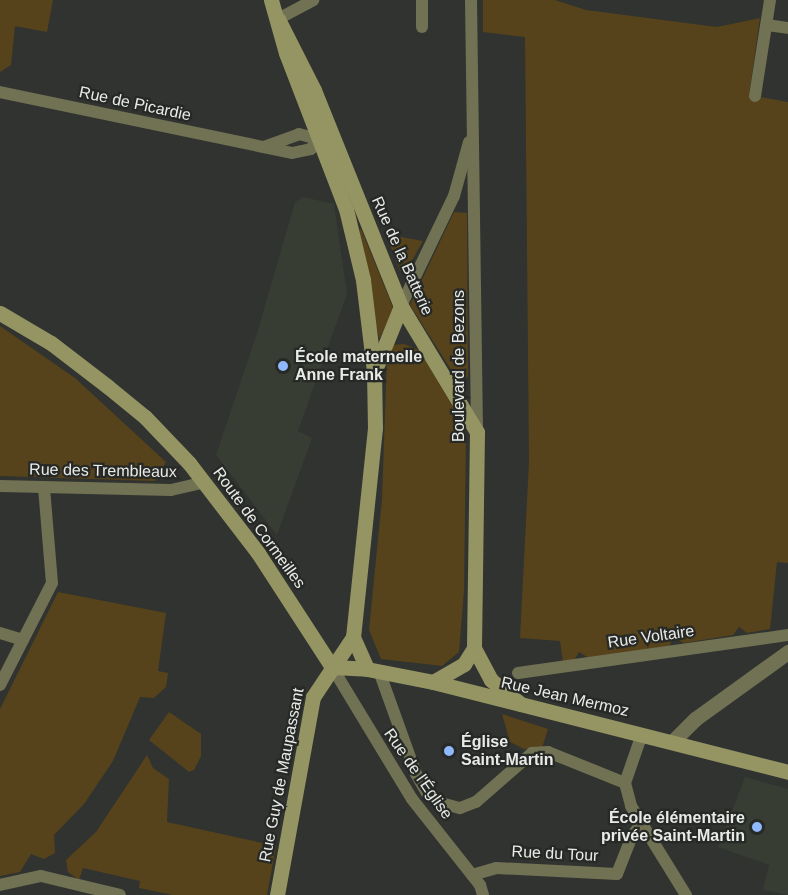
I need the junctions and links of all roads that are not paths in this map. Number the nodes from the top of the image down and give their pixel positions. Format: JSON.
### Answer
{"nodes":[{"id":1,"x":271,"y":0,"type":"edge"},
{"id":2,"x":313,"y":0,"type":"edge"},
{"id":3,"x":422,"y":0,"type":"edge"},
{"id":4,"x":471,"y":0,"type":"edge"},
{"id":5,"x":771,"y":0,"type":"edge"},
{"id":6,"x":278,"y":20,"type":"junction"},
{"id":7,"x":767,"y":25,"type":"junction"},
{"id":8,"x":422,"y":27,"type":"dead end"},
{"id":9,"x":788,"y":28,"type":"edge"},
{"id":10,"x":472,"y":84,"type":"junction"},
{"id":11,"x":0,"y":92,"type":"edge"},
{"id":12,"x":755,"y":96,"type":"dead end"},
{"id":13,"x":318,"y":115,"type":"junction"},
{"id":14,"x":299,"y":134,"type":"junction"},
{"id":15,"x":326,"y":137,"type":"junction"},
{"id":16,"x":264,"y":147,"type":"junction"},
{"id":17,"x":304,"y":152,"type":"junction"},
{"id":18,"x":333,"y":156,"type":"junction"},
{"id":19,"x":401,"y":306,"type":"junction"},
{"id":20,"x":0,"y":314,"type":"edge"},
{"id":21,"x":389,"y":332,"type":"junction"},
{"id":22,"x":425,"y":347,"type":"junction"},
{"id":23,"x":374,"y":371,"type":"junction"},
{"id":24,"x":477,"y":432,"type":"junction"},
{"id":25,"x":205,"y":482,"type":"junction"},
{"id":26,"x":0,"y":486,"type":"edge"},
{"id":27,"x":45,"y":487,"type":"junction"},
{"id":28,"x":0,"y":633,"type":"edge"},
{"id":29,"x":788,"y":635,"type":"edge"},
{"id":30,"x":353,"y":637,"type":"junction"},
{"id":31,"x":23,"y":640,"type":"junction"},
{"id":32,"x":474,"y":648,"type":"junction"},
{"id":33,"x":788,"y":652,"type":"edge"},
{"id":34,"x":332,"y":667,"type":"junction"},
{"id":35,"x":373,"y":670,"type":"junction"},
{"id":36,"x":518,"y":673,"type":"dead end"},
{"id":37,"x":433,"y":682,"type":"junction"},
{"id":38,"x":0,"y":685,"type":"edge"},
{"id":39,"x":521,"y":704,"type":"junction"},
{"id":40,"x":642,"y":734,"type":"junction"},
{"id":41,"x":673,"y":741,"type":"junction"},
{"id":42,"x":788,"y":772,"type":"edge"},
{"id":43,"x":625,"y":783,"type":"junction"},
{"id":44,"x":640,"y":824,"type":"junction"},
{"id":45,"x":472,"y":875,"type":"junction"},
{"id":46,"x":0,"y":885,"type":"edge"},
{"id":47,"x":120,"y":895,"type":"edge"},
{"id":48,"x":277,"y":895,"type":"edge"},
{"id":49,"x":483,"y":895,"type":"edge"},
{"id":50,"x":686,"y":895,"type":"edge"}],
"edges":[{"from":1,"to":6,"type":"main road"},
{"from":2,"to":6,"type":"street"},
{"from":3,"to":8,"type":"street"},
{"from":4,"to":10,"type":"street","name":"Boulevard de Bezons"},
{"from":5,"to":7,"type":"street"},
{"from":6,"to":13,"type":"main road"},
{"from":7,"to":9,"type":"street"},
{"from":7,"to":12,"type":"street"},
{"from":10,"to":19,"type":"street","name":"Boulevard de Bezons"},
{"from":10,"to":24,"type":"street","name":"Boulevard de Bezons"},
{"from":11,"to":16,"type":"street","name":"Rue de Picardie"},
{"from":13,"to":14,"type":"street"},
{"from":13,"to":15,"type":"main road"},
{"from":14,"to":15,"type":"street"},
{"from":14,"to":16,"type":"street"},
{"from":15,"to":17,"type":"street"},
{"from":15,"to":18,"type":"main road"},
{"from":16,"to":17,"type":"street","name":"Rue de Picardie"},
{"from":17,"to":18,"type":"street","name":"Rue de Picardie"},
{"from":18,"to":19,"type":"main road","name":"Rue de la Batterie"},
{"from":18,"to":23,"type":"main road"},
{"from":19,"to":21,"type":"main road"},
{"from":19,"to":22,"type":"main road","name":"Rue de la Batterie"},
{"from":20,"to":25,"type":"main road","name":"Route de Cormeilles"},
{"from":21,"to":22,"type":"main road","name":"Rue de la Batterie"},
{"from":21,"to":23,"type":"main road"},
{"from":22,"to":24,"type":"main road","name":"Rue de la Batterie"},
{"from":23,"to":30,"type":"main road"},
{"from":24,"to":32,"type":"main road","name":"Boulevard de Bezons"},
{"from":25,"to":27,"type":"street","name":"Rue des Trembleaux"},
{"from":25,"to":34,"type":"main road","name":"Route de Cormeilles"},
{"from":26,"to":27,"type":"street","name":"Rue des Trembleaux"},
{"from":27,"to":31,"type":"street"},
{"from":28,"to":31,"type":"street"},
{"from":29,"to":36,"type":"street","name":"Rue Voltaire"},
{"from":30,"to":34,"type":"main road","name":"Rue Guy de Maupassant"},
{"from":30,"to":35,"type":"main road"},
{"from":31,"to":38,"type":"street"},
{"from":32,"to":37,"type":"main road"},
{"from":32,"to":39,"type":"main road","name":"Boulevard de Bezons"},
{"from":33,"to":41,"type":"street"},
{"from":34,"to":35,"type":"main road","name":"Rue Jean Mermoz"},
{"from":34,"to":45,"type":"street","name":"Rue de l'Église"},
{"from":34,"to":48,"type":"main road","name":"Rue Guy de Maupassant"},
{"from":35,"to":37,"type":"main road","name":"Rue Jean Mermoz"},
{"from":35,"to":43,"type":"street"},
{"from":37,"to":39,"type":"main road","name":"Rue Jean Mermoz"},
{"from":39,"to":40,"type":"main road","name":"Rue Jean Mermoz"},
{"from":40,"to":41,"type":"main road","name":"Rue Jean Mermoz"},
{"from":40,"to":43,"type":"street"},
{"from":41,"to":42,"type":"main road","name":"Rue Jean Mermoz"},
{"from":43,"to":44,"type":"street"},
{"from":44,"to":45,"type":"street","name":"Rue du Tour"},
{"from":44,"to":50,"type":"street"},
{"from":45,"to":49,"type":"street","name":"Rue de l'Église"},
{"from":46,"to":47,"type":"street"}]}
